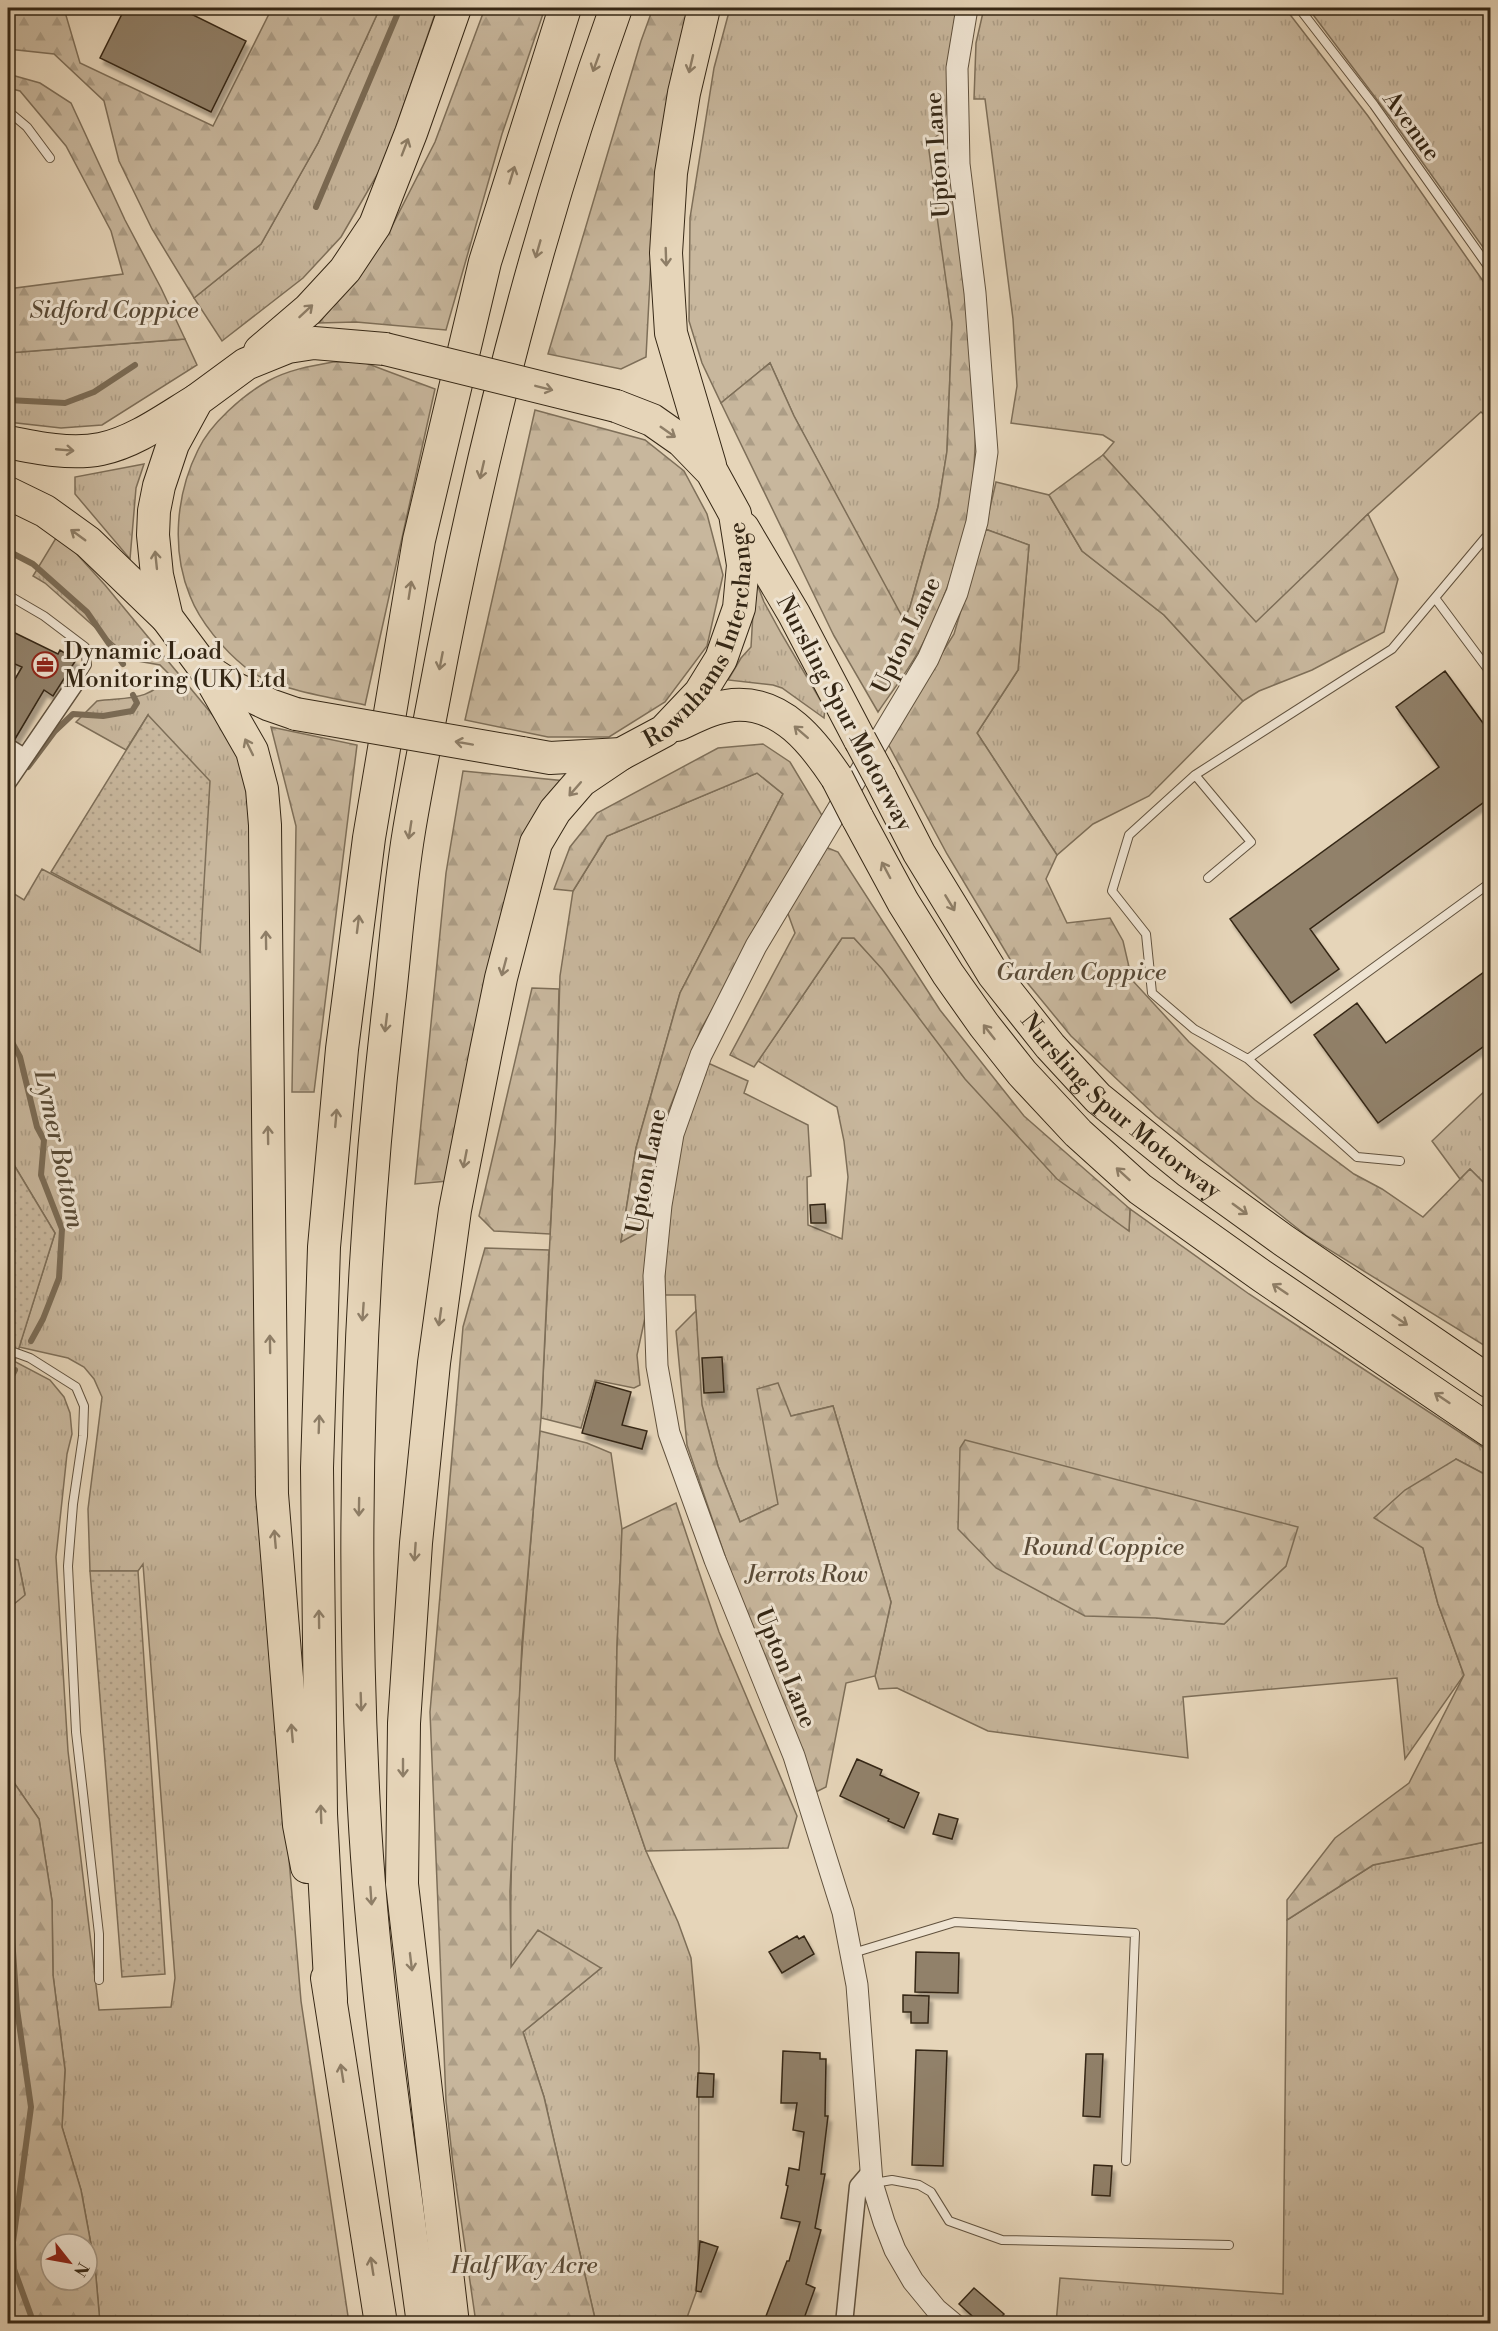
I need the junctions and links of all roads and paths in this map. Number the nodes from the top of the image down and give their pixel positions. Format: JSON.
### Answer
{"nodes":[{"id":1,"x":455,"y":8,"type":"edge"},
{"id":2,"x":565,"y":8,"type":"edge"},
{"id":3,"x":616,"y":8,"type":"edge"},
{"id":4,"x":704,"y":8,"type":"edge"},
{"id":5,"x":967,"y":8,"type":"edge"},
{"id":6,"x":1299,"y":8,"type":"edge"},
{"id":7,"x":8,"y":111,"type":"edge"},
{"id":8,"x":50,"y":158,"type":"dead end"},
{"id":9,"x":1491,"y":269,"type":"edge"},
{"id":10,"x":246,"y":364,"type":"junction"},
{"id":11,"x":197,"y":400,"type":"junction"},
{"id":12,"x":8,"y":442,"type":"edge"},
{"id":13,"x":712,"y":472,"type":"junction"},
{"id":14,"x":8,"y":493,"type":"edge"},
{"id":15,"x":735,"y":514,"type":"junction"},
{"id":16,"x":1491,"y":534,"type":"edge"},
{"id":17,"x":8,"y":595,"type":"edge"},
{"id":18,"x":1435,"y":598,"type":"junction"},
{"id":19,"x":167,"y":618,"type":"junction"},
{"id":20,"x":205,"y":669,"type":"junction"},
{"id":21,"x":1491,"y":672,"type":"edge"},
{"id":22,"x":77,"y":681,"type":"joint"},
{"id":23,"x":664,"y":731,"type":"junction"},
{"id":24,"x":8,"y":747,"type":"edge"},
{"id":25,"x":621,"y":754,"type":"junction"},
{"id":26,"x":24,"y":757,"type":"junction"},
{"id":27,"x":1196,"y":775,"type":"junction"},
{"id":28,"x":8,"y":782,"type":"edge"},
{"id":29,"x":1208,"y":878,"type":"dead end"},
{"id":30,"x":1491,"y":883,"type":"edge"},
{"id":31,"x":1248,"y":1059,"type":"junction"},
{"id":32,"x":1400,"y":1161,"type":"dead end"},
{"id":33,"x":8,"y":1350,"type":"edge"},
{"id":34,"x":1491,"y":1382,"type":"edge"},
{"id":35,"x":1491,"y":1431,"type":"edge"},
{"id":36,"x":853,"y":1953,"type":"junction"},
{"id":37,"x":99,"y":1980,"type":"dead end"},
{"id":38,"x":331,"y":1999,"type":"junction"},
{"id":39,"x":1126,"y":2161,"type":"dead end"},
{"id":40,"x":871,"y":2178,"type":"junction"},
{"id":41,"x":1229,"y":2245,"type":"dead end"},
{"id":42,"x":381,"y":2324,"type":"edge"},
{"id":43,"x":423,"y":2324,"type":"edge"},
{"id":44,"x":453,"y":2324,"type":"edge"},
{"id":45,"x":844,"y":2324,"type":"edge"},
{"id":46,"x":954,"y":2324,"type":"edge"}],
"edges":[{"from":10,"to":1,"type":"highway","one_way":true},
{"from":38,"to":2,"type":"highway","one_way":true},
{"from":3,"to":43,"type":"highway","one_way":true},
{"from":4,"to":13,"type":"highway","one_way":true},
{"from":5,"to":36,"type":"street","name":"Upton Lane"},
{"from":6,"to":9,"type":"lane","name":"Avenue"},
{"from":7,"to":8,"type":"lane"},
{"from":10,"to":11,"type":"highway","name":"Rownhams Interchange"},
{"from":10,"to":13,"type":"highway","name":"Rownhams Interchange","one_way":true,"bridge":true},
{"from":12,"to":11,"type":"highway","one_way":true},
{"from":19,"to":11,"type":"highway","name":"Rownhams Interchange","one_way":true},
{"from":13,"to":15,"type":"highway","name":"Rownhams Interchange"},
{"from":19,"to":14,"type":"highway","one_way":true},
{"from":15,"to":23,"type":"highway","name":"Rownhams Interchange"},
{"from":15,"to":34,"type":"highway","name":"Nursling Spur Motorway","one_way":true,"bridge":true},
{"from":16,"to":18,"type":"lane"},
{"from":17,"to":22,"type":"lane"},
{"from":18,"to":21,"type":"lane"},
{"from":18,"to":27,"type":"lane"},
{"from":19,"to":20,"type":"highway","name":"Rownhams Interchange"},
{"from":25,"to":20,"type":"highway","name":"Rownhams Interchange","one_way":true,"bridge":true},
{"from":38,"to":20,"type":"highway","one_way":true},
{"from":22,"to":26,"type":"street"},
{"from":23,"to":25,"type":"highway","name":"Rownhams Interchange"},
{"from":35,"to":23,"type":"highway","name":"Nursling Spur Motorway","one_way":true,"bridge":true},
{"from":24,"to":26,"type":"street"},
{"from":25,"to":44,"type":"highway","one_way":true},
{"from":26,"to":28,"type":"street"},
{"from":27,"to":29,"type":"lane"},
{"from":27,"to":31,"type":"lane"},
{"from":30,"to":31,"type":"lane"},
{"from":31,"to":32,"type":"lane"},
{"from":33,"to":37,"type":"lane"},
{"from":36,"to":39,"type":"lane"},
{"from":36,"to":40,"type":"street","name":"Upton Lane"},
{"from":42,"to":38,"type":"highway","one_way":true},
{"from":40,"to":41,"type":"lane"},
{"from":40,"to":45,"type":"street"},
{"from":40,"to":46,"type":"street","name":"Upton Lane"}]}
